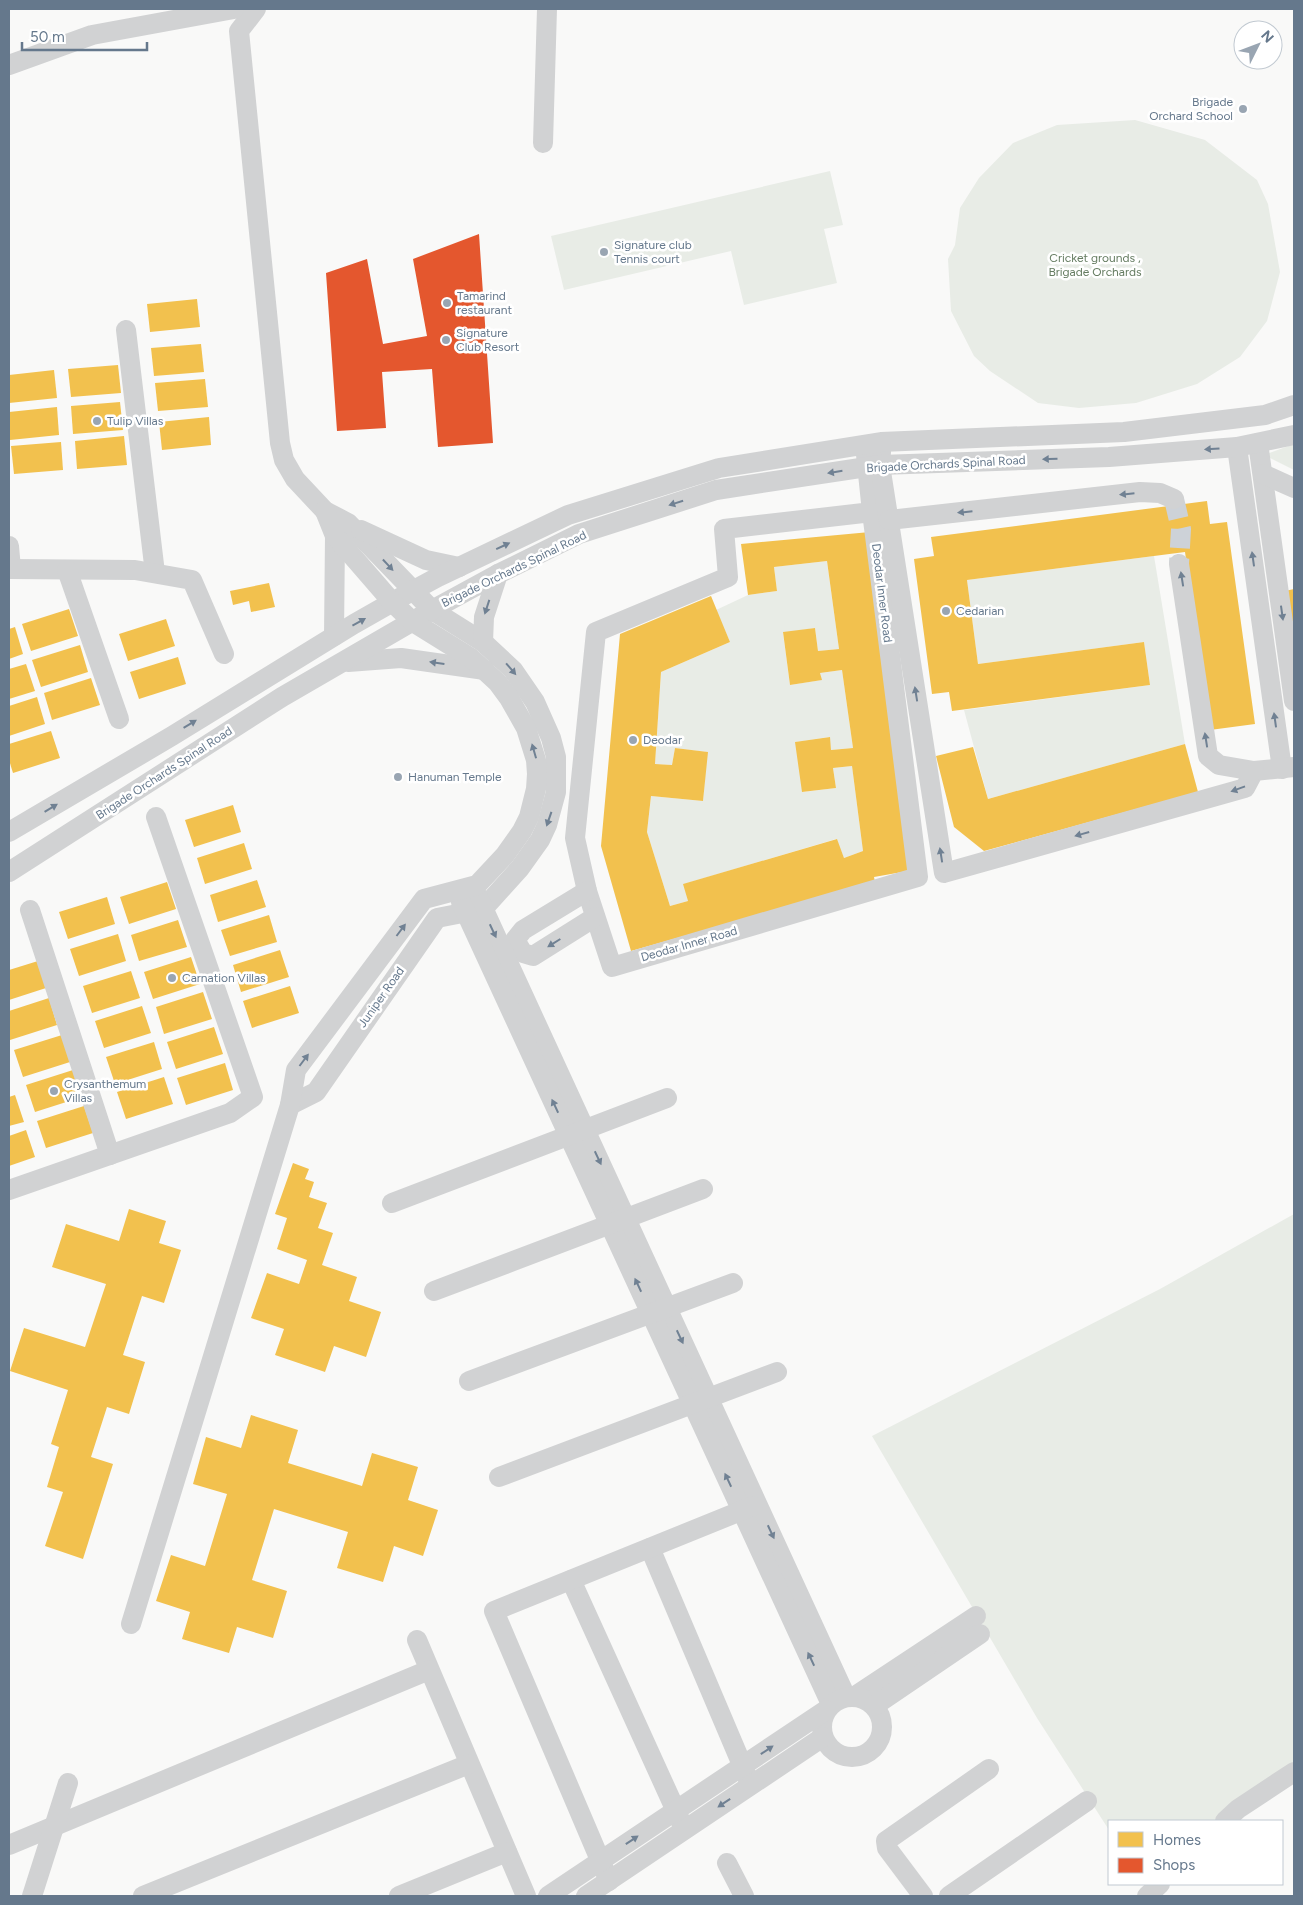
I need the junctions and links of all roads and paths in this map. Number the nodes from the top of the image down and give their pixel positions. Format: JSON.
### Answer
{"nodes":[{"id":1,"x":234,"y":9,"type":"edge"},
{"id":2,"x":256,"y":9,"type":"edge"},
{"id":3,"x":547,"y":9,"type":"edge"},
{"id":4,"x":9,"y":65,"type":"edge"},
{"id":5,"x":543,"y":144,"type":"dead end"},
{"id":6,"x":126,"y":330,"type":"dead end"},
{"id":7,"x":1294,"y":405,"type":"edge"},
{"id":8,"x":1294,"y":435,"type":"edge"},
{"id":9,"x":1258,"y":443,"type":"junction"},
{"id":10,"x":873,"y":444,"type":"junction"},
{"id":11,"x":1237,"y":448,"type":"junction"},
{"id":12,"x":873,"y":466,"type":"junction"},
{"id":13,"x":1263,"y":474,"type":"junction"},
{"id":14,"x":1294,"y":488,"type":"edge"},
{"id":15,"x":1174,"y":499,"type":"dead end"},
{"id":16,"x":880,"y":516,"type":"junction"},
{"id":17,"x":342,"y":529,"type":"junction"},
{"id":18,"x":9,"y":546,"type":"edge"},
{"id":19,"x":1179,"y":564,"type":"tunnel mouth"},
{"id":20,"x":459,"y":567,"type":"junction"},
{"id":21,"x":10,"y":569,"type":"edge"},
{"id":22,"x":67,"y":570,"type":"junction"},
{"id":23,"x":155,"y":573,"type":"junction"},
{"id":24,"x":498,"y":574,"type":"junction"},
{"id":25,"x":412,"y":591,"type":"junction"},
{"id":26,"x":393,"y":603,"type":"junction"},
{"id":27,"x":432,"y":610,"type":"junction"},
{"id":28,"x":413,"y":622,"type":"junction"},
{"id":29,"x":334,"y":636,"type":"junction"},
{"id":30,"x":483,"y":642,"type":"junction"},
{"id":31,"x":224,"y":654,"type":"dead end"},
{"id":32,"x":344,"y":662,"type":"junction"},
{"id":33,"x":485,"y":670,"type":"junction"},
{"id":34,"x":1294,"y":701,"type":"edge"},
{"id":35,"x":119,"y":719,"type":"dead end"},
{"id":36,"x":1288,"y":768,"type":"edge"},
{"id":37,"x":1254,"y":771,"type":"junction"},
{"id":38,"x":156,"y":818,"type":"dead end"},
{"id":39,"x":9,"y":832,"type":"edge"},
{"id":40,"x":9,"y":872,"type":"edge"},
{"id":41,"x":464,"y":889,"type":"junction"},
{"id":42,"x":587,"y":891,"type":"junction"},
{"id":43,"x":30,"y":910,"type":"dead end"},
{"id":44,"x":474,"y":911,"type":"junction"},
{"id":45,"x":595,"y":917,"type":"junction"},
{"id":46,"x":667,"y":1098,"type":"dead end"},
{"id":47,"x":290,"y":1105,"type":"junction"},
{"id":48,"x":577,"y":1133,"type":"junction"},
{"id":49,"x":110,"y":1155,"type":"junction"},
{"id":50,"x":703,"y":1189,"type":"dead end"},
{"id":51,"x":9,"y":1190,"type":"edge"},
{"id":52,"x":392,"y":1204,"type":"dead end"},
{"id":53,"x":618,"y":1221,"type":"junction"},
{"id":54,"x":733,"y":1283,"type":"dead end"},
{"id":55,"x":434,"y":1291,"type":"dead end"},
{"id":56,"x":659,"y":1311,"type":"junction"},
{"id":57,"x":777,"y":1372,"type":"dead end"},
{"id":58,"x":469,"y":1381,"type":"dead end"},
{"id":59,"x":701,"y":1401,"type":"junction"},
{"id":60,"x":499,"y":1477,"type":"dead end"},
{"id":61,"x":750,"y":1508,"type":"junction"},
{"id":62,"x":650,"y":1548,"type":"junction"},
{"id":63,"x":571,"y":1580,"type":"junction"},
{"id":64,"x":131,"y":1624,"type":"dead end"},
{"id":65,"x":417,"y":1640,"type":"dead end"},
{"id":66,"x":429,"y":1670,"type":"junction"},
{"id":67,"x":840,"y":1702,"type":"junction"},
{"id":68,"x":874,"y":1706,"type":"junction"},
{"id":69,"x":823,"y":1737,"type":"junction"},
{"id":70,"x":470,"y":1764,"type":"junction"},
{"id":71,"x":743,"y":1766,"type":"junction"},
{"id":72,"x":989,"y":1769,"type":"dead end"},
{"id":73,"x":1294,"y":1772,"type":"edge"},
{"id":74,"x":68,"y":1783,"type":"dead end"},
{"id":75,"x":751,"y":1785,"type":"junction"},
{"id":76,"x":1087,"y":1801,"type":"dead end"},
{"id":77,"x":676,"y":1811,"type":"junction"},
{"id":78,"x":1226,"y":1820,"type":"edge"},
{"id":79,"x":54,"y":1826,"type":"junction"},
{"id":80,"x":685,"y":1830,"type":"junction"},
{"id":81,"x":9,"y":1845,"type":"edge"},
{"id":82,"x":507,"y":1852,"type":"junction"},
{"id":83,"x":600,"y":1862,"type":"junction"},
{"id":84,"x":726,"y":1863,"type":"dead end"},
{"id":85,"x":609,"y":1881,"type":"junction"},
{"id":86,"x":1159,"y":1885,"type":"edge"},
{"id":87,"x":32,"y":1896,"type":"edge"},
{"id":88,"x":143,"y":1896,"type":"edge"},
{"id":89,"x":399,"y":1896,"type":"edge"},
{"id":90,"x":526,"y":1896,"type":"edge"},
{"id":91,"x":548,"y":1896,"type":"edge"},
{"id":92,"x":586,"y":1896,"type":"edge"},
{"id":93,"x":744,"y":1896,"type":"edge"},
{"id":94,"x":923,"y":1896,"type":"edge"},
{"id":95,"x":949,"y":1896,"type":"edge"},
{"id":96,"x":1147,"y":1896,"type":"edge"}],
"edges":[{"from":1,"to":4,"type":"street"},
{"from":2,"to":17,"type":"street"},
{"from":3,"to":5,"type":"street"},
{"from":6,"to":23,"type":"street"},
{"from":7,"to":10,"type":"street","name":"Brigade Orchards Spinal Road"},
{"from":8,"to":9,"type":"street","name":"Brigade Orchards Spinal Road"},
{"from":9,"to":11,"type":"street","name":"Brigade Orchards Spinal Road"},
{"from":9,"to":13,"type":"street"},
{"from":10,"to":12,"type":"street"},
{"from":20,"to":10,"type":"street","name":"Brigade Orchards Spinal Road","one_way":true},
{"from":11,"to":12,"type":"street","name":"Brigade Orchards Spinal Road","one_way":true},
{"from":36,"to":11,"type":"street","one_way":true},
{"from":12,"to":16,"type":"street"},
{"from":12,"to":24,"type":"street","name":"Brigade Orchards Spinal Road","one_way":true},
{"from":13,"to":14,"type":"street"},
{"from":13,"to":34,"type":"street","one_way":true},
{"from":15,"to":16,"type":"street","one_way":true},
{"from":37,"to":16,"type":"street","one_way":true},
{"from":16,"to":42,"type":"street","name":"Deodar Inner Road"},
{"from":16,"to":45,"type":"street","name":"Deodar Inner Road"},
{"from":17,"to":20,"type":"street"},
{"from":17,"to":25,"type":"street","one_way":true},
{"from":17,"to":26,"type":"street"},
{"from":17,"to":29,"type":"street"},
{"from":18,"to":21,"type":"street"},
{"from":37,"to":19,"type":"street","one_way":true},
{"from":20,"to":25,"type":"street","name":"Brigade Orchards Spinal Road"},
{"from":21,"to":22,"type":"street"},
{"from":22,"to":23,"type":"street"},
{"from":22,"to":35,"type":"street"},
{"from":23,"to":31,"type":"street"},
{"from":24,"to":27,"type":"street","name":"Brigade Orchards Spinal Road"},
{"from":24,"to":30,"type":"street","one_way":true},
{"from":25,"to":26,"type":"street","name":"Brigade Orchards Spinal Road"},
{"from":25,"to":27,"type":"street"},
{"from":26,"to":28,"type":"street"},
{"from":29,"to":26,"type":"street","name":"Brigade Orchards Spinal Road","one_way":true},
{"from":27,"to":28,"type":"street","name":"Brigade Orchards Spinal Road"},
{"from":27,"to":30,"type":"street"},
{"from":28,"to":32,"type":"street","name":"Brigade Orchards Spinal Road"},
{"from":28,"to":33,"type":"street"},
{"from":39,"to":29,"type":"street","name":"Brigade Orchards Spinal Road","one_way":true},
{"from":30,"to":44,"type":"street","one_way":true},
{"from":33,"to":32,"type":"street","one_way":true},
{"from":32,"to":40,"type":"street","name":"Brigade Orchards Spinal Road"},
{"from":41,"to":33,"type":"street","one_way":true},
{"from":36,"to":37,"type":"street"},
{"from":38,"to":49,"type":"street"},
{"from":41,"to":44,"type":"street"},
{"from":47,"to":41,"type":"street","one_way":true},
{"from":42,"to":45,"type":"street","name":"Deodar Inner Road"},
{"from":45,"to":42,"type":"street","one_way":true},
{"from":43,"to":49,"type":"street"},
{"from":44,"to":47,"type":"street","name":"Juniper Road"},
{"from":44,"to":48,"type":"street"},
{"from":46,"to":48,"type":"street"},
{"from":47,"to":64,"type":"street"},
{"from":48,"to":52,"type":"street"},
{"from":48,"to":53,"type":"street"},
{"from":49,"to":51,"type":"street"},
{"from":50,"to":53,"type":"street"},
{"from":53,"to":55,"type":"street"},
{"from":53,"to":56,"type":"street"},
{"from":54,"to":56,"type":"street"},
{"from":56,"to":58,"type":"street"},
{"from":56,"to":59,"type":"street"},
{"from":57,"to":59,"type":"street"},
{"from":59,"to":60,"type":"street"},
{"from":59,"to":61,"type":"street"},
{"from":61,"to":62,"type":"street"},
{"from":61,"to":67,"type":"street"},
{"from":62,"to":63,"type":"street"},
{"from":62,"to":71,"type":"street"},
{"from":63,"to":77,"type":"street"},
{"from":63,"to":83,"type":"street"},
{"from":65,"to":66,"type":"street"},
{"from":66,"to":70,"type":"street"},
{"from":66,"to":79,"type":"street"},
{"from":67,"to":68,"type":"street"},
{"from":67,"to":68,"type":"street"},
{"from":67,"to":69,"type":"street"},
{"from":71,"to":67,"type":"street","one_way":true},
{"from":68,"to":69,"type":"street"},
{"from":69,"to":75,"type":"street"},
{"from":70,"to":82,"type":"street"},
{"from":70,"to":88,"type":"street"},
{"from":71,"to":75,"type":"street"},
{"from":71,"to":77,"type":"street"},
{"from":72,"to":94,"type":"street"},
{"from":73,"to":78,"type":"street"},
{"from":74,"to":79,"type":"street"},
{"from":75,"to":80,"type":"street","one_way":true},
{"from":76,"to":95,"type":"street"},
{"from":77,"to":80,"type":"street"},
{"from":83,"to":77,"type":"street","one_way":true},
{"from":79,"to":81,"type":"street"},
{"from":79,"to":87,"type":"street"},
{"from":80,"to":85,"type":"street"},
{"from":82,"to":89,"type":"street"},
{"from":82,"to":90,"type":"street"},
{"from":83,"to":85,"type":"street"},
{"from":83,"to":91,"type":"street"},
{"from":84,"to":93,"type":"street"},
{"from":85,"to":92,"type":"street"},
{"from":86,"to":96,"type":"street"}]}
